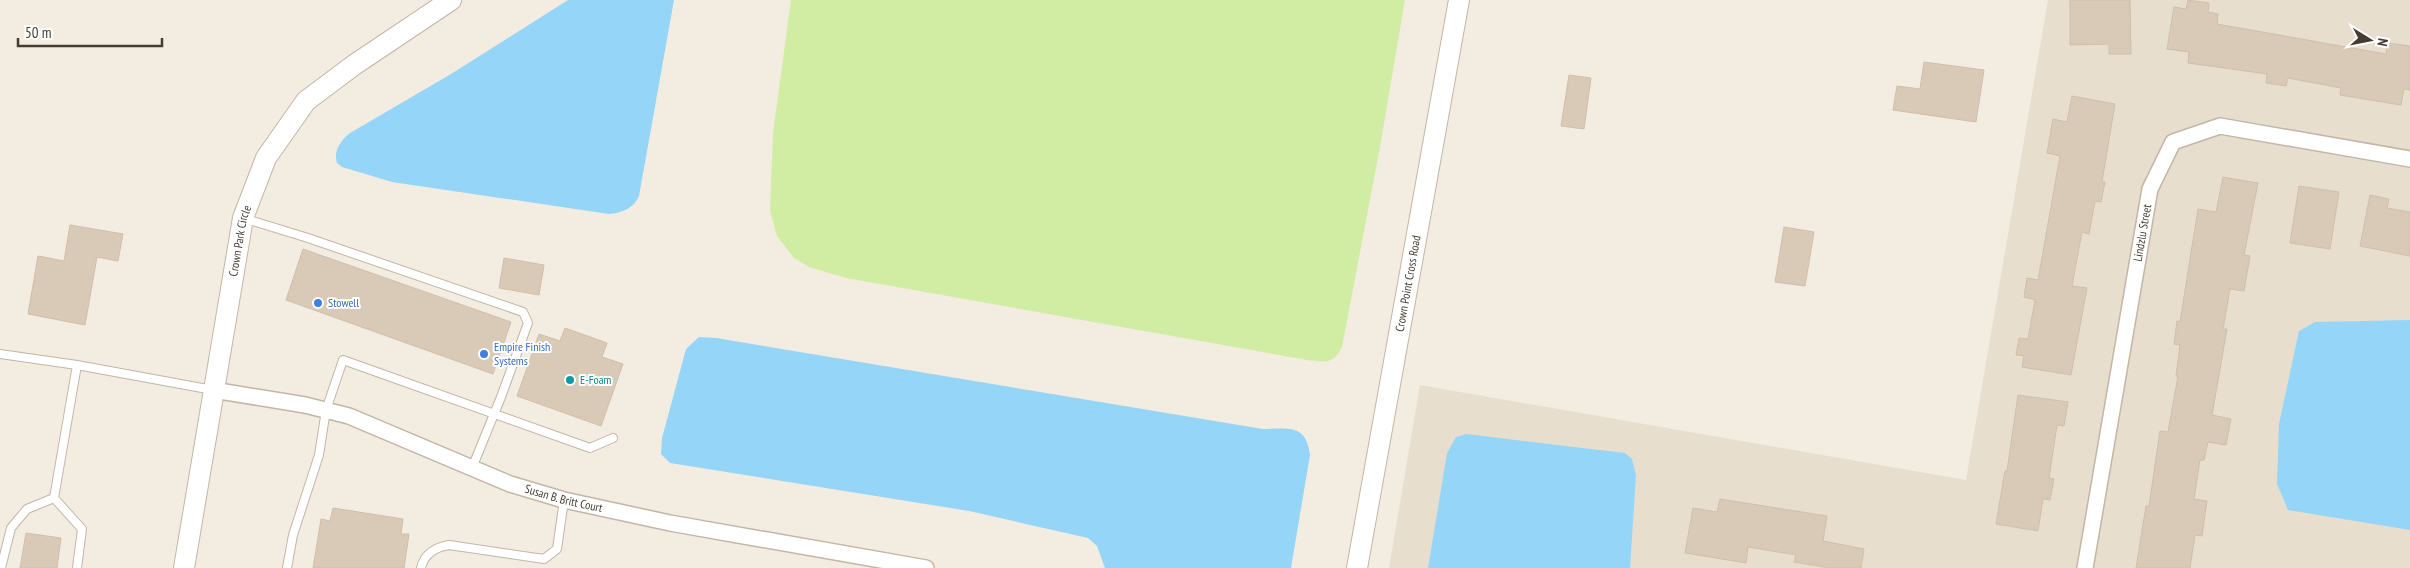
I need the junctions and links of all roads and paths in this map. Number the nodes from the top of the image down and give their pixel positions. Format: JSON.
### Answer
{"nodes":[{"id":1,"x":451,"y":0,"type":"edge"},
{"id":2,"x":1459,"y":0,"type":"edge"},
{"id":3,"x":2410,"y":159,"type":"edge"},
{"id":4,"x":244,"y":218,"type":"junction"},
{"id":5,"x":0,"y":354,"type":"edge"},
{"id":6,"x":77,"y":365,"type":"junction"},
{"id":7,"x":213,"y":390,"type":"junction"},
{"id":8,"x":326,"y":410,"type":"junction"},
{"id":9,"x":495,"y":413,"type":"junction"},
{"id":10,"x":613,"y":438,"type":"dead end"},
{"id":11,"x":472,"y":468,"type":"junction"},
{"id":12,"x":54,"y":498,"type":"junction"},
{"id":13,"x":564,"y":500,"type":"junction"},
{"id":14,"x":1,"y":568,"type":"edge"},
{"id":15,"x":76,"y":568,"type":"edge"},
{"id":16,"x":184,"y":568,"type":"edge"},
{"id":17,"x":287,"y":568,"type":"edge"},
{"id":18,"x":421,"y":568,"type":"edge"},
{"id":19,"x":926,"y":568,"type":"edge"},
{"id":20,"x":1357,"y":568,"type":"edge"},
{"id":21,"x":2085,"y":568,"type":"edge"}],
"edges":[{"from":1,"to":4,"type":"street","name":"Crown Park Circle"},
{"from":2,"to":20,"type":"street","name":"Crown Point Cross Road"},
{"from":3,"to":21,"type":"street","name":"Lindzlu Street"},
{"from":4,"to":7,"type":"street","name":"Crown Park Circle"},
{"from":4,"to":9,"type":"lane"},
{"from":5,"to":6,"type":"lane"},
{"from":6,"to":7,"type":"lane"},
{"from":6,"to":12,"type":"lane"},
{"from":7,"to":8,"type":"street","name":"Susan B. Britt Court"},
{"from":7,"to":16,"type":"street","name":"Crown Park Circle"},
{"from":8,"to":9,"type":"lane"},
{"from":8,"to":11,"type":"street","name":"Susan B. Britt Court"},
{"from":8,"to":17,"type":"lane"},
{"from":9,"to":10,"type":"lane"},
{"from":9,"to":11,"type":"lane"},
{"from":11,"to":13,"type":"street","name":"Susan B. Britt Court"},
{"from":12,"to":14,"type":"lane"},
{"from":12,"to":15,"type":"lane"},
{"from":13,"to":18,"type":"lane"},
{"from":13,"to":19,"type":"street","name":"Susan B. Britt Court"}]}
